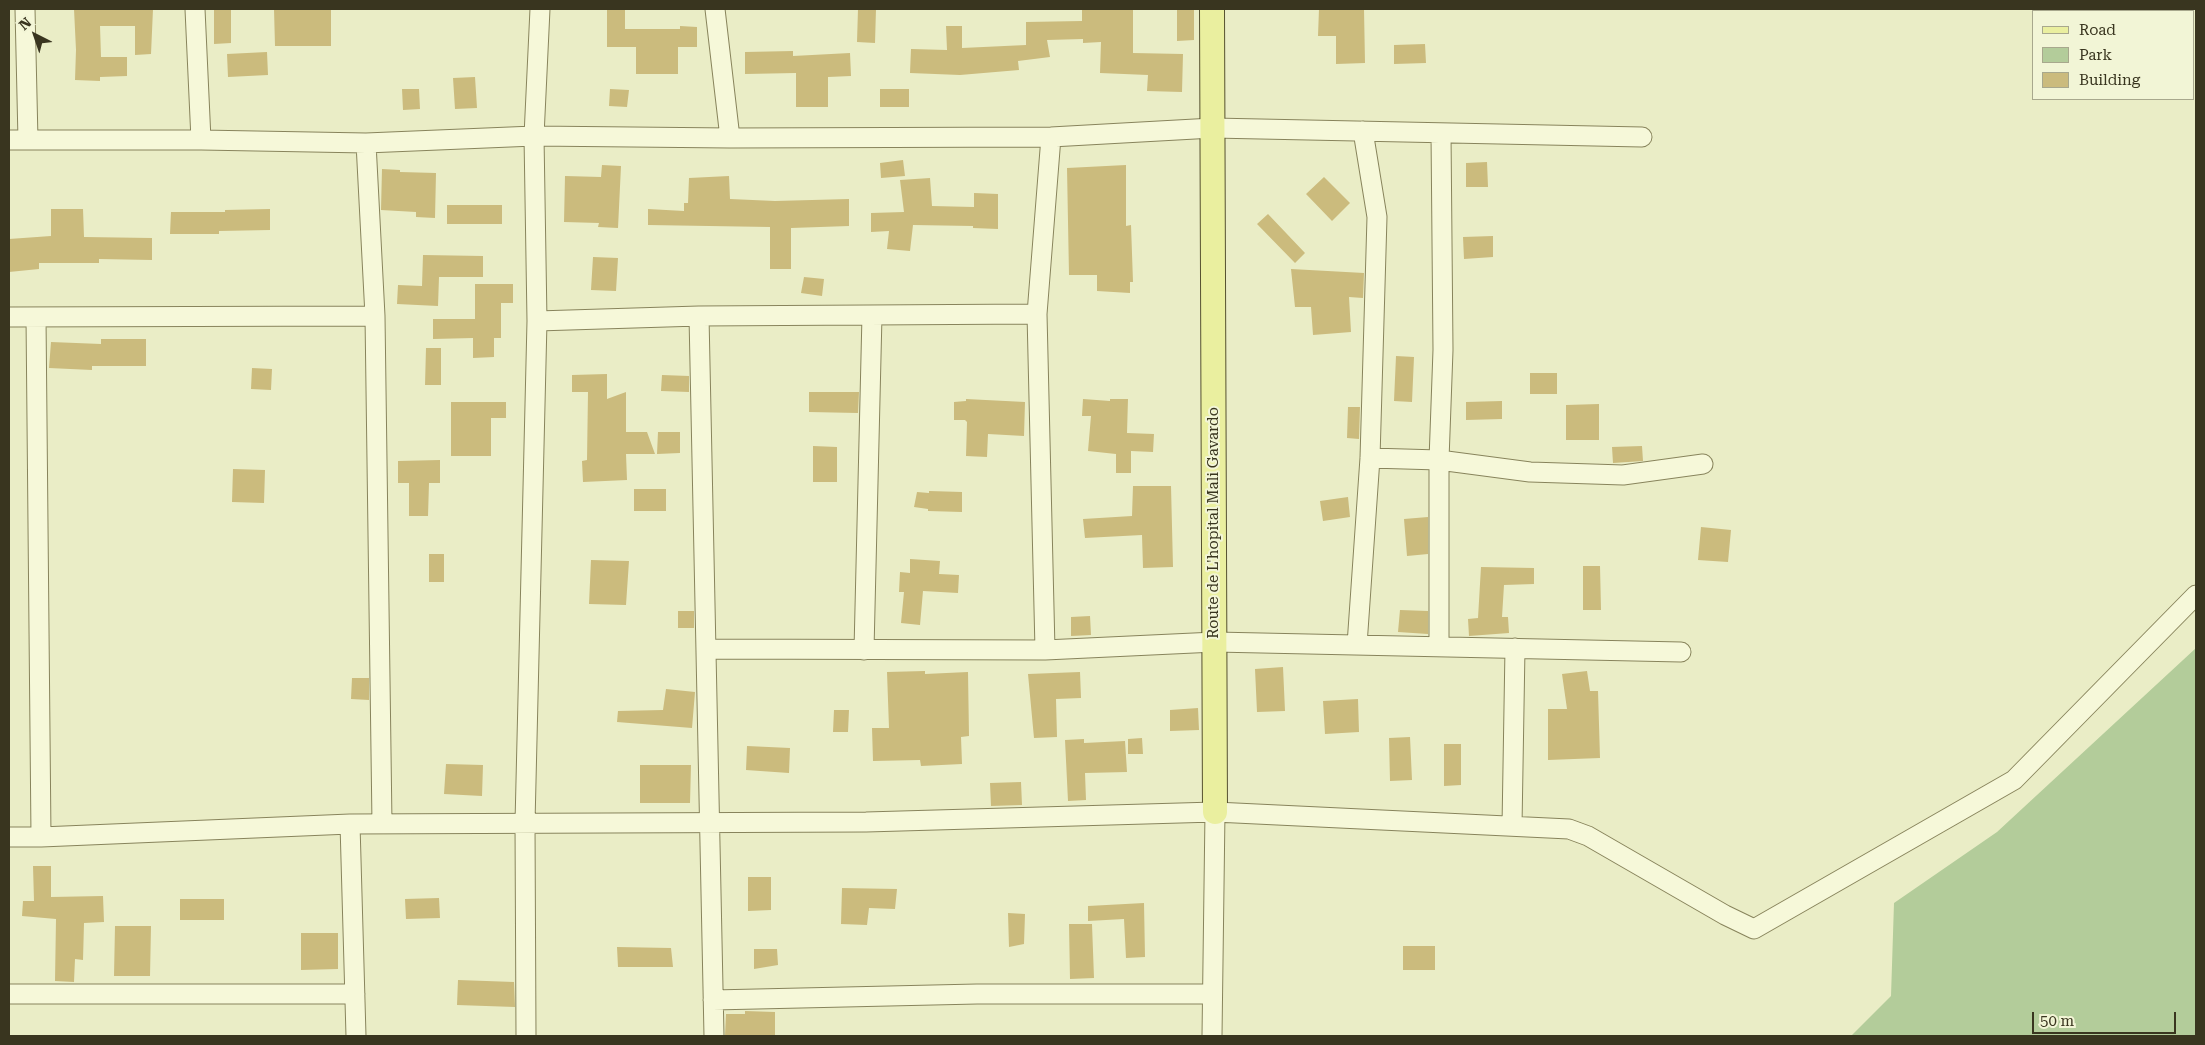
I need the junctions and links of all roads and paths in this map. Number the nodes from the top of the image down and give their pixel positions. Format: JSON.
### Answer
{"nodes":[{"id":1,"x":25,"y":9,"type":"edge"},
{"id":2,"x":195,"y":9,"type":"edge"},
{"id":3,"x":540,"y":9,"type":"edge"},
{"id":4,"x":714,"y":9,"type":"edge"},
{"id":5,"x":1212,"y":9,"type":"edge"},
{"id":6,"x":1213,"y":128,"type":"junction"},
{"id":7,"x":1363,"y":131,"type":"junction"},
{"id":8,"x":1442,"y":133,"type":"junction"},
{"id":9,"x":534,"y":136,"type":"junction"},
{"id":10,"x":1051,"y":137,"type":"junction"},
{"id":11,"x":1642,"y":137,"type":"dead end"},
{"id":12,"x":730,"y":138,"type":"junction"},
{"id":13,"x":9,"y":140,"type":"edge"},
{"id":14,"x":28,"y":140,"type":"junction"},
{"id":15,"x":201,"y":140,"type":"junction"},
{"id":16,"x":366,"y":143,"type":"junction"},
{"id":17,"x":1037,"y":314,"type":"junction"},
{"id":18,"x":872,"y":315,"type":"junction"},
{"id":19,"x":375,"y":316,"type":"junction"},
{"id":20,"x":698,"y":316,"type":"junction"},
{"id":21,"x":9,"y":317,"type":"edge"},
{"id":22,"x":36,"y":317,"type":"junction"},
{"id":23,"x":537,"y":321,"type":"junction"},
{"id":24,"x":1370,"y":458,"type":"junction"},
{"id":25,"x":1438,"y":460,"type":"junction"},
{"id":26,"x":1703,"y":464,"type":"dead end"},
{"id":27,"x":2196,"y":595,"type":"edge"},
{"id":28,"x":1215,"y":642,"type":"junction"},
{"id":29,"x":1357,"y":645,"type":"junction"},
{"id":30,"x":1439,"y":647,"type":"junction"},
{"id":31,"x":1515,"y":648,"type":"junction"},
{"id":32,"x":706,"y":649,"type":"junction"},
{"id":33,"x":864,"y":650,"type":"junction"},
{"id":34,"x":1045,"y":650,"type":"junction"},
{"id":35,"x":1681,"y":652,"type":"dead end"},
{"id":36,"x":1216,"y":812,"type":"junction"},
{"id":37,"x":709,"y":822,"type":"junction"},
{"id":38,"x":525,"y":823,"type":"junction"},
{"id":39,"x":350,"y":824,"type":"junction"},
{"id":40,"x":382,"y":824,"type":"junction"},
{"id":41,"x":1512,"y":826,"type":"junction"},
{"id":42,"x":9,"y":837,"type":"edge"},
{"id":43,"x":41,"y":837,"type":"junction"},
{"id":44,"x":9,"y":994,"type":"edge"},
{"id":45,"x":355,"y":994,"type":"junction"},
{"id":46,"x":1211,"y":994,"type":"junction"},
{"id":47,"x":713,"y":1000,"type":"junction"},
{"id":48,"x":356,"y":1036,"type":"edge"},
{"id":49,"x":526,"y":1036,"type":"edge"},
{"id":50,"x":714,"y":1036,"type":"edge"},
{"id":51,"x":1212,"y":1036,"type":"edge"}],
"edges":[{"from":1,"to":14,"type":"street"},
{"from":2,"to":15,"type":"street"},
{"from":3,"to":9,"type":"street"},
{"from":4,"to":12,"type":"street"},
{"from":5,"to":6,"type":"main road","name":"Route de L'hopital Mali Gavardo"},
{"from":6,"to":7,"type":"street"},
{"from":6,"to":10,"type":"street"},
{"from":6,"to":28,"type":"main road","name":"Route de L'hopital Mali Gavardo"},
{"from":7,"to":8,"type":"street"},
{"from":7,"to":24,"type":"street"},
{"from":8,"to":11,"type":"street"},
{"from":8,"to":25,"type":"street"},
{"from":9,"to":12,"type":"street"},
{"from":9,"to":16,"type":"street"},
{"from":9,"to":23,"type":"street"},
{"from":10,"to":12,"type":"street"},
{"from":10,"to":17,"type":"street"},
{"from":13,"to":14,"type":"street"},
{"from":14,"to":15,"type":"street"},
{"from":15,"to":16,"type":"street"},
{"from":16,"to":19,"type":"street"},
{"from":17,"to":18,"type":"street"},
{"from":17,"to":34,"type":"street"},
{"from":18,"to":20,"type":"street"},
{"from":18,"to":33,"type":"street"},
{"from":19,"to":22,"type":"street"},
{"from":19,"to":40,"type":"street"},
{"from":20,"to":23,"type":"street"},
{"from":20,"to":32,"type":"street"},
{"from":21,"to":22,"type":"street"},
{"from":22,"to":43,"type":"street"},
{"from":23,"to":38,"type":"street"},
{"from":24,"to":25,"type":"street"},
{"from":24,"to":29,"type":"street"},
{"from":25,"to":26,"type":"street"},
{"from":25,"to":30,"type":"street"},
{"from":27,"to":41,"type":"street"},
{"from":28,"to":29,"type":"street"},
{"from":28,"to":34,"type":"street"},
{"from":28,"to":36,"type":"main road","name":"Route de L'hopital Mali Gavardo"},
{"from":29,"to":30,"type":"street"},
{"from":30,"to":31,"type":"street"},
{"from":31,"to":35,"type":"street"},
{"from":31,"to":41,"type":"street"},
{"from":32,"to":33,"type":"street"},
{"from":32,"to":37,"type":"street"},
{"from":33,"to":34,"type":"street"},
{"from":36,"to":37,"type":"street"},
{"from":36,"to":41,"type":"street"},
{"from":36,"to":46,"type":"street","name":"Route de L'hopital Mali Gavardo"},
{"from":37,"to":38,"type":"street"},
{"from":37,"to":47,"type":"street"},
{"from":38,"to":40,"type":"street"},
{"from":38,"to":49,"type":"street"},
{"from":39,"to":40,"type":"street"},
{"from":39,"to":43,"type":"street"},
{"from":39,"to":45,"type":"street"},
{"from":42,"to":43,"type":"street"},
{"from":44,"to":45,"type":"street"},
{"from":45,"to":48,"type":"street"},
{"from":46,"to":47,"type":"street"},
{"from":46,"to":51,"type":"street","name":"Route de L'hopital Mali Gavardo"},
{"from":47,"to":50,"type":"street"}]}
